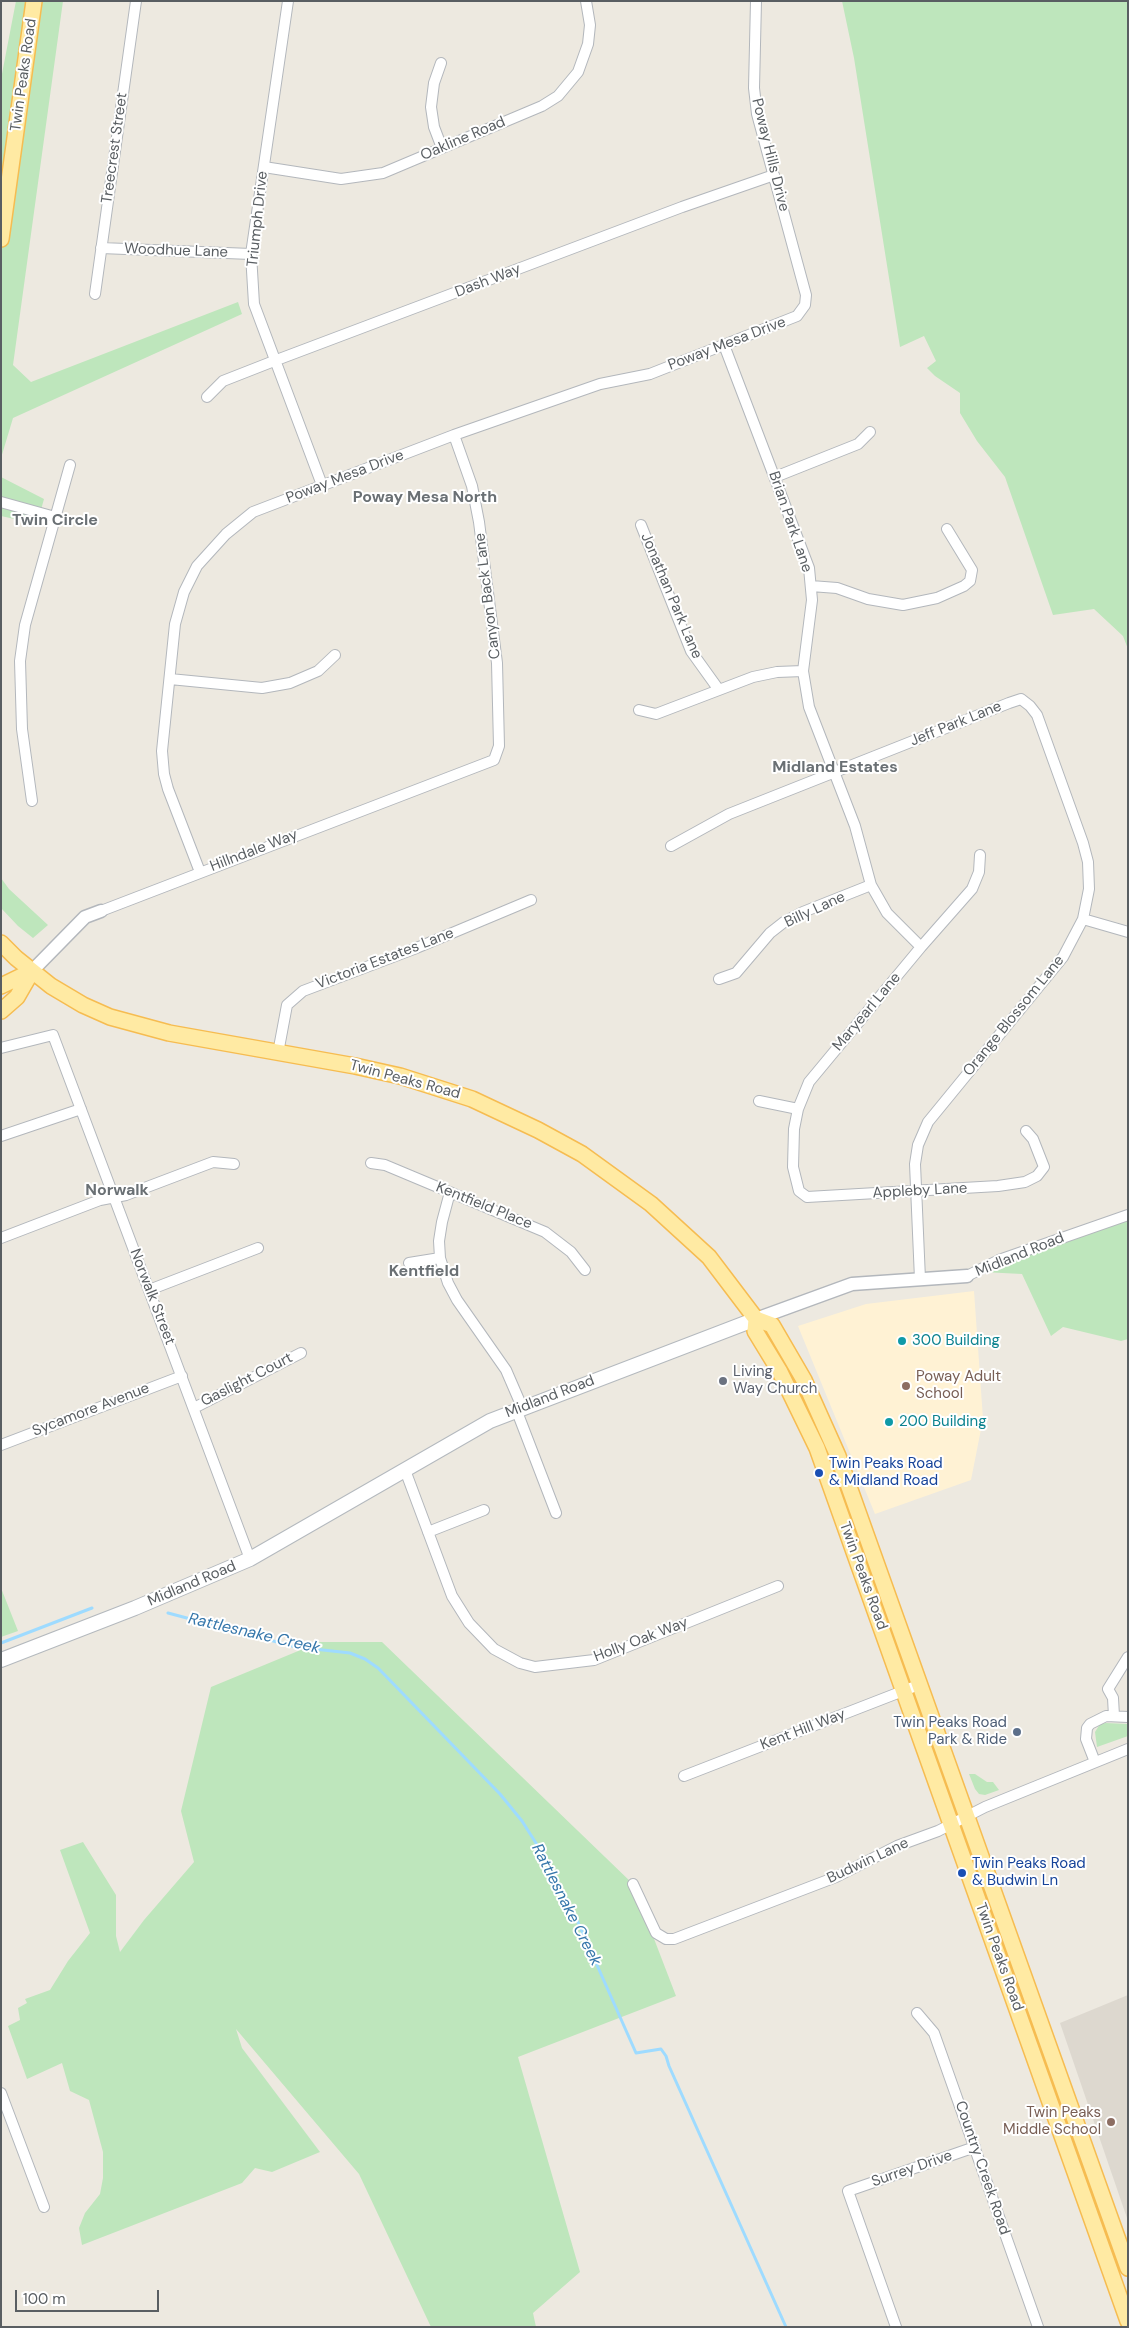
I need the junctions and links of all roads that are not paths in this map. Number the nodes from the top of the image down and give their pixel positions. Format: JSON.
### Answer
{"nodes":[{"id":1,"x":34,"y":1,"type":"edge"},
{"id":2,"x":136,"y":1,"type":"edge"},
{"id":3,"x":288,"y":1,"type":"edge"},
{"id":4,"x":586,"y":1,"type":"edge"},
{"id":5,"x":756,"y":1,"type":"edge"},
{"id":6,"x":441,"y":63,"type":"dead end"},
{"id":7,"x":442,"y":148,"type":"junction"},
{"id":8,"x":264,"y":167,"type":"junction"},
{"id":9,"x":774,"y":174,"type":"junction"},
{"id":10,"x":1,"y":239,"type":"edge"},
{"id":11,"x":101,"y":248,"type":"junction"},
{"id":12,"x":251,"y":254,"type":"junction"},
{"id":13,"x":96,"y":294,"type":"dead end"},
{"id":14,"x":805,"y":306,"type":"joint"},
{"id":15,"x":724,"y":345,"type":"junction"},
{"id":16,"x":274,"y":361,"type":"junction"},
{"id":17,"x":207,"y":397,"type":"dead end"},
{"id":18,"x":870,"y":432,"type":"dead end"},
{"id":19,"x":454,"y":435,"type":"junction"},
{"id":20,"x":70,"y":465,"type":"dead end"},
{"id":21,"x":775,"y":477,"type":"junction"},
{"id":22,"x":322,"y":485,"type":"junction"},
{"id":23,"x":1,"y":502,"type":"edge"},
{"id":24,"x":55,"y":517,"type":"junction"},
{"id":25,"x":641,"y":525,"type":"dead end"},
{"id":26,"x":947,"y":529,"type":"dead end"},
{"id":27,"x":811,"y":586,"type":"junction"},
{"id":28,"x":335,"y":655,"type":"dead end"},
{"id":29,"x":803,"y":671,"type":"junction"},
{"id":30,"x":170,"y":679,"type":"junction"},
{"id":31,"x":719,"y":690,"type":"junction"},
{"id":32,"x":1021,"y":699,"type":"joint"},
{"id":33,"x":639,"y":710,"type":"dead end"},
{"id":34,"x":494,"y":760,"type":"joint"},
{"id":35,"x":835,"y":773,"type":"junction"},
{"id":36,"x":32,"y":801,"type":"dead end"},
{"id":37,"x":671,"y":846,"type":"dead end"},
{"id":38,"x":980,"y":855,"type":"dead end"},
{"id":39,"x":200,"y":872,"type":"junction"},
{"id":40,"x":871,"y":885,"type":"junction"},
{"id":41,"x":531,"y":900,"type":"dead end"},
{"id":42,"x":101,"y":911,"type":"joint"},
{"id":43,"x":1083,"y":919,"type":"junction"},
{"id":44,"x":1128,"y":932,"type":"edge"},
{"id":45,"x":1,"y":943,"type":"edge"},
{"id":46,"x":921,"y":947,"type":"junction"},
{"id":47,"x":32,"y":972,"type":"junction"},
{"id":48,"x":719,"y":979,"type":"dead end"},
{"id":49,"x":1,"y":986,"type":"edge"},
{"id":50,"x":1,"y":1011,"type":"edge"},
{"id":51,"x":1,"y":1048,"type":"edge"},
{"id":52,"x":278,"y":1053,"type":"junction"},
{"id":53,"x":759,"y":1101,"type":"dead end"},
{"id":54,"x":81,"y":1109,"type":"junction"},
{"id":55,"x":798,"y":1110,"type":"junction"},
{"id":56,"x":1026,"y":1131,"type":"dead end"},
{"id":57,"x":1,"y":1136,"type":"edge"},
{"id":58,"x":371,"y":1163,"type":"dead end"},
{"id":59,"x":234,"y":1164,"type":"dead end"},
{"id":60,"x":797,"y":1185,"type":"joint"},
{"id":61,"x":450,"y":1192,"type":"junction"},
{"id":62,"x":916,"y":1192,"type":"junction"},
{"id":63,"x":114,"y":1197,"type":"junction"},
{"id":64,"x":1128,"y":1215,"type":"edge"},
{"id":65,"x":1,"y":1238,"type":"edge"},
{"id":66,"x":258,"y":1248,"type":"dead end"},
{"id":67,"x":440,"y":1258,"type":"junction"},
{"id":68,"x":409,"y":1262,"type":"dead end"},
{"id":69,"x":584,"y":1270,"type":"dead end"},
{"id":70,"x":967,"y":1276,"type":"joint"},
{"id":71,"x":920,"y":1279,"type":"junction"},
{"id":72,"x":149,"y":1290,"type":"junction"},
{"id":73,"x":756,"y":1319,"type":"junction"},
{"id":74,"x":301,"y":1353,"type":"dead end"},
{"id":75,"x":182,"y":1376,"type":"junction"},
{"id":76,"x":194,"y":1408,"type":"junction"},
{"id":77,"x":519,"y":1408,"type":"junction"},
{"id":78,"x":1,"y":1445,"type":"edge"},
{"id":79,"x":405,"y":1470,"type":"junction"},
{"id":80,"x":484,"y":1510,"type":"dead end"},
{"id":81,"x":556,"y":1513,"type":"dead end"},
{"id":82,"x":428,"y":1532,"type":"junction"},
{"id":83,"x":250,"y":1559,"type":"junction"},
{"id":84,"x":778,"y":1586,"type":"dead end"},
{"id":85,"x":1128,"y":1657,"type":"edge"},
{"id":86,"x":1,"y":1660,"type":"edge"},
{"id":87,"x":921,"y":1684,"type":"junction"},
{"id":88,"x":905,"y":1691,"type":"junction"},
{"id":89,"x":1114,"y":1716,"type":"junction"},
{"id":90,"x":1128,"y":1716,"type":"edge"},
{"id":91,"x":1128,"y":1749,"type":"edge"},
{"id":92,"x":1096,"y":1762,"type":"junction"},
{"id":93,"x":684,"y":1776,"type":"dead end"},
{"id":94,"x":968,"y":1815,"type":"junction"},
{"id":95,"x":951,"y":1824,"type":"junction"},
{"id":96,"x":633,"y":1884,"type":"dead end"},
{"id":97,"x":917,"y":2013,"type":"dead end"},
{"id":98,"x":1,"y":2093,"type":"edge"},
{"id":99,"x":975,"y":2147,"type":"junction"},
{"id":100,"x":44,"y":2208,"type":"dead end"},
{"id":101,"x":1128,"y":2268,"type":"edge"},
{"id":102,"x":1128,"y":2320,"type":"edge"},
{"id":103,"x":896,"y":2327,"type":"edge"},
{"id":104,"x":1038,"y":2327,"type":"edge"}],
"edges":[{"from":1,"to":10,"type":"main road","name":"Twin Peaks Road"},
{"from":2,"to":11,"type":"street","name":"Treecrest Street"},
{"from":3,"to":8,"type":"street","name":"Triumph Drive"},
{"from":4,"to":7,"type":"street","name":"Oakline Road"},
{"from":5,"to":9,"type":"street","name":"Poway Hills Drive"},
{"from":6,"to":7,"type":"street"},
{"from":7,"to":8,"type":"street","name":"Oakline Road"},
{"from":8,"to":12,"type":"street","name":"Triumph Drive"},
{"from":9,"to":14,"type":"street","name":"Poway Hills Drive"},
{"from":9,"to":16,"type":"street","name":"Dash Way"},
{"from":11,"to":12,"type":"street","name":"Woodhue Lane"},
{"from":11,"to":13,"type":"street","name":"Treecrest Street"},
{"from":12,"to":16,"type":"street","name":"Triumph Drive"},
{"from":14,"to":15,"type":"street","name":"Poway Mesa Drive"},
{"from":15,"to":19,"type":"street","name":"Poway Mesa Drive"},
{"from":15,"to":21,"type":"street","name":"Brian Park Lane"},
{"from":16,"to":17,"type":"street","name":"Dash Way"},
{"from":16,"to":22,"type":"street","name":"Triumph Drive"},
{"from":18,"to":21,"type":"street"},
{"from":19,"to":22,"type":"street","name":"Poway Mesa Drive"},
{"from":19,"to":34,"type":"street","name":"Canyon Back Lane"},
{"from":20,"to":24,"type":"street"},
{"from":21,"to":27,"type":"street","name":"Brian Park Lane"},
{"from":22,"to":30,"type":"street","name":"Poway Mesa Drive"},
{"from":23,"to":24,"type":"street"},
{"from":24,"to":36,"type":"street"},
{"from":25,"to":31,"type":"street","name":"Jonathan Park Lane"},
{"from":26,"to":27,"type":"street"},
{"from":27,"to":29,"type":"street","name":"Brian Park Lane"},
{"from":28,"to":30,"type":"street"},
{"from":29,"to":31,"type":"street"},
{"from":29,"to":35,"type":"street","name":"Brian Park Lane"},
{"from":30,"to":39,"type":"street","name":"Poway Mesa Drive"},
{"from":31,"to":33,"type":"street"},
{"from":32,"to":35,"type":"street","name":"Jeff Park Lane"},
{"from":32,"to":43,"type":"street","name":"Orange Blossom Lane"},
{"from":34,"to":39,"type":"street","name":"Hillndale Way"},
{"from":35,"to":37,"type":"street","name":"Jeff Park Lane"},
{"from":35,"to":40,"type":"street","name":"Brian Park Lane"},
{"from":38,"to":46,"type":"street","name":"Maryearl Lane"},
{"from":39,"to":42,"type":"street","name":"Hillndale Way"},
{"from":40,"to":46,"type":"street","name":"Brian Park Lane"},
{"from":40,"to":48,"type":"street","name":"Billy Lane"},
{"from":41,"to":52,"type":"street","name":"Victoria Estates Lane"},
{"from":42,"to":47,"type":"street","name":"Hillndale Way"},
{"from":43,"to":44,"type":"street"},
{"from":43,"to":62,"type":"street","name":"Orange Blossom Lane"},
{"from":45,"to":47,"type":"main road","name":"Twin Peaks Road"},
{"from":46,"to":55,"type":"street","name":"Maryearl Lane"},
{"from":47,"to":49,"type":"main road"},
{"from":47,"to":50,"type":"main road"},
{"from":47,"to":52,"type":"main road","name":"Twin Peaks Road"},
{"from":51,"to":54,"type":"street","name":"Norwalk Street"},
{"from":52,"to":73,"type":"main road","name":"Twin Peaks Road"},
{"from":53,"to":55,"type":"street"},
{"from":54,"to":57,"type":"street"},
{"from":54,"to":63,"type":"street","name":"Norwalk Street"},
{"from":55,"to":60,"type":"street","name":"Maryearl Lane"},
{"from":56,"to":62,"type":"street","name":"Appleby Lane"},
{"from":58,"to":61,"type":"street","name":"Kentfield Place"},
{"from":59,"to":63,"type":"street"},
{"from":60,"to":62,"type":"street","name":"Appleby Lane"},
{"from":61,"to":67,"type":"street"},
{"from":61,"to":69,"type":"street","name":"Kentfield Place"},
{"from":62,"to":71,"type":"street","name":"Orange Blossom Lane"},
{"from":63,"to":65,"type":"street"},
{"from":63,"to":72,"type":"street","name":"Norwalk Street"},
{"from":64,"to":70,"type":"street","name":"Midland Road"},
{"from":66,"to":72,"type":"street"},
{"from":67,"to":68,"type":"street"},
{"from":67,"to":77,"type":"street"},
{"from":70,"to":71,"type":"street","name":"Midland Road"},
{"from":71,"to":73,"type":"street","name":"Midland Road"},
{"from":72,"to":75,"type":"street","name":"Norwalk Street"},
{"from":73,"to":77,"type":"main road","name":"Midland Road"},
{"from":73,"to":87,"type":"main road","name":"Twin Peaks Road"},
{"from":73,"to":88,"type":"main road","name":"Twin Peaks Road"},
{"from":74,"to":76,"type":"street","name":"Gaslight Court"},
{"from":75,"to":76,"type":"street","name":"Norwalk Street"},
{"from":75,"to":78,"type":"street","name":"Sycamore Avenue"},
{"from":76,"to":83,"type":"street","name":"Norwalk Street"},
{"from":77,"to":79,"type":"main road","name":"Midland Road"},
{"from":77,"to":81,"type":"street"},
{"from":79,"to":82,"type":"street","name":"Holly Oak Way"},
{"from":79,"to":83,"type":"main road","name":"Midland Road"},
{"from":80,"to":82,"type":"street"},
{"from":82,"to":84,"type":"street","name":"Holly Oak Way"},
{"from":83,"to":86,"type":"main road","name":"Midland Road"},
{"from":85,"to":89,"type":"street"},
{"from":87,"to":88,"type":"street","name":"Kent Hill Way"},
{"from":87,"to":94,"type":"main road","name":"Twin Peaks Road"},
{"from":88,"to":93,"type":"street","name":"Kent Hill Way"},
{"from":88,"to":95,"type":"main road","name":"Twin Peaks Road"},
{"from":89,"to":90,"type":"street"},
{"from":89,"to":92,"type":"street"},
{"from":91,"to":92,"type":"street","name":"Budwin Lane"},
{"from":92,"to":94,"type":"street","name":"Budwin Lane"},
{"from":94,"to":95,"type":"street","name":"Budwin Lane"},
{"from":94,"to":101,"type":"main road","name":"Twin Peaks Road"},
{"from":95,"to":96,"type":"street","name":"Budwin Lane"},
{"from":95,"to":102,"type":"main road","name":"Twin Peaks Road"},
{"from":97,"to":99,"type":"street","name":"Country Creek Road"},
{"from":98,"to":100,"type":"street"},
{"from":99,"to":103,"type":"street","name":"Surrey Drive"},
{"from":99,"to":104,"type":"street","name":"Country Creek Road"}]}
